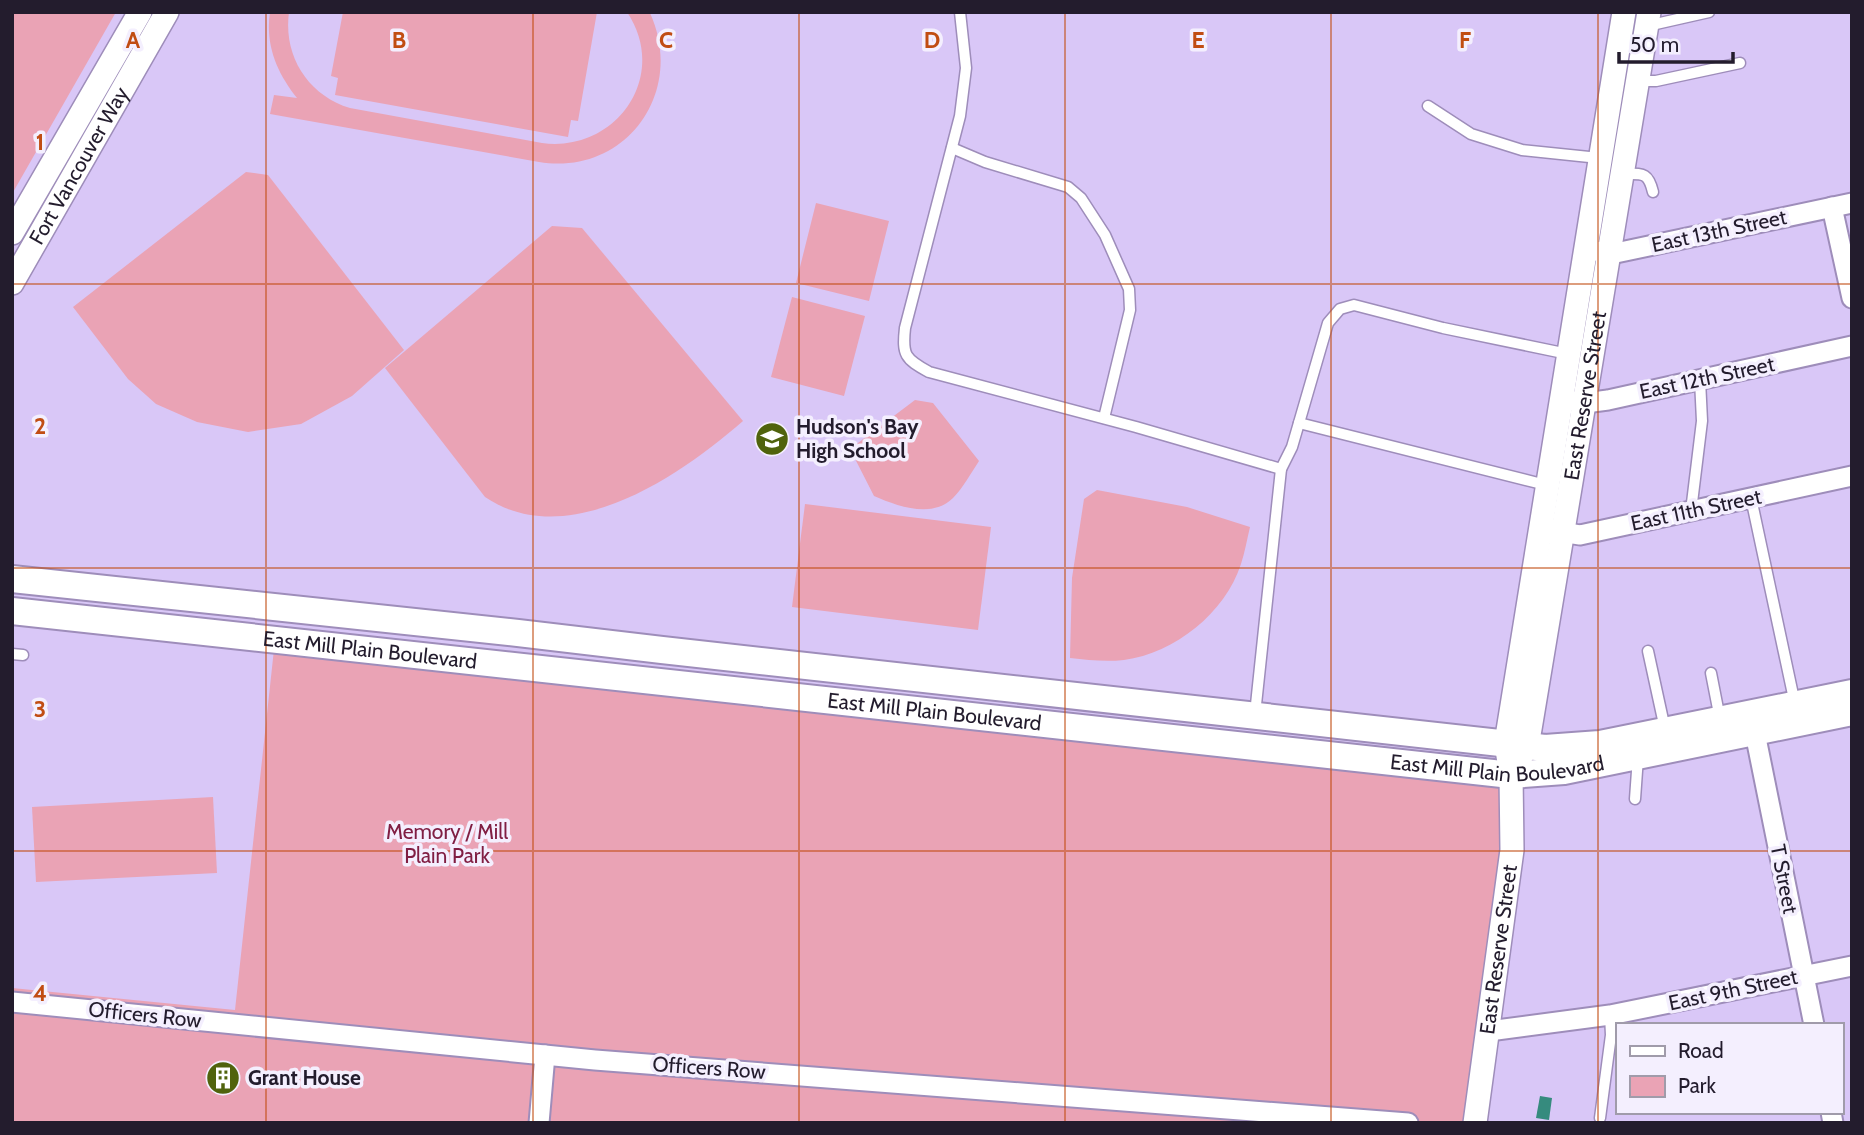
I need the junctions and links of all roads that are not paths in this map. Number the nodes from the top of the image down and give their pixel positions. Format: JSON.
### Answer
{"nodes":[{"id":1,"x":140,"y":12,"type":"edge"},
{"id":2,"x":167,"y":12,"type":"edge"},
{"id":3,"x":960,"y":12,"type":"edge"},
{"id":4,"x":1624,"y":12,"type":"edge"},
{"id":5,"x":1709,"y":12,"type":"edge"},
{"id":6,"x":1648,"y":19,"type":"edge"},
{"id":7,"x":1740,"y":63,"type":"dead end"},
{"id":8,"x":1638,"y":81,"type":"junction"},
{"id":9,"x":1428,"y":106,"type":"dead end"},
{"id":10,"x":952,"y":148,"type":"junction"},
{"id":11,"x":1600,"y":158,"type":"junction"},
{"id":12,"x":1622,"y":173,"type":"junction"},
{"id":13,"x":1653,"y":192,"type":"dead end"},
{"id":14,"x":1852,"y":203,"type":"edge"},
{"id":15,"x":1832,"y":207,"type":"junction"},
{"id":16,"x":12,"y":233,"type":"edge"},
{"id":17,"x":1586,"y":250,"type":"junction"},
{"id":18,"x":1611,"y":254,"type":"junction"},
{"id":19,"x":12,"y":283,"type":"edge"},
{"id":20,"x":1852,"y":298,"type":"edge"},
{"id":21,"x":1852,"y":346,"type":"edge"},
{"id":22,"x":1569,"y":354,"type":"junction"},
{"id":23,"x":1700,"y":380,"type":"junction"},
{"id":24,"x":1561,"y":399,"type":"junction"},
{"id":25,"x":1585,"y":403,"type":"junction"},
{"id":26,"x":1104,"y":418,"type":"junction"},
{"id":27,"x":1299,"y":423,"type":"junction"},
{"id":28,"x":1281,"y":469,"type":"junction"},
{"id":29,"x":1852,"y":476,"type":"edge"},
{"id":30,"x":1546,"y":485,"type":"junction"},
{"id":31,"x":1751,"y":498,"type":"junction"},
{"id":32,"x":1691,"y":511,"type":"junction"},
{"id":33,"x":1540,"y":528,"type":"junction"},
{"id":34,"x":1563,"y":532,"type":"junction"},
{"id":35,"x":12,"y":579,"type":"edge"},
{"id":36,"x":12,"y":611,"type":"edge"},
{"id":37,"x":1648,"y":651,"type":"dead end"},
{"id":38,"x":1711,"y":673,"type":"dead end"},
{"id":39,"x":1852,"y":693,"type":"edge"},
{"id":40,"x":1795,"y":704,"type":"junction"},
{"id":41,"x":1852,"y":712,"type":"edge"},
{"id":42,"x":1255,"y":715,"type":"junction"},
{"id":43,"x":1720,"y":720,"type":"junction"},
{"id":44,"x":1665,"y":731,"type":"junction"},
{"id":45,"x":1755,"y":733,"type":"junction"},
{"id":46,"x":1516,"y":744,"type":"junction"},
{"id":47,"x":1638,"y":756,"type":"junction"},
{"id":48,"x":1511,"y":775,"type":"junction"},
{"id":49,"x":1635,"y":799,"type":"dead end"},
{"id":50,"x":1852,"y":966,"type":"edge"},
{"id":51,"x":1804,"y":975,"type":"junction"},
{"id":52,"x":12,"y":1002,"type":"edge"},
{"id":53,"x":1610,"y":1015,"type":"junction"},
{"id":54,"x":1814,"y":1023,"type":"edge"},
{"id":55,"x":1489,"y":1031,"type":"junction"},
{"id":56,"x":545,"y":1055,"type":"junction"},
{"id":57,"x":1601,"y":1118,"type":"dead end"},
{"id":58,"x":539,"y":1123,"type":"edge"},
{"id":59,"x":1408,"y":1123,"type":"edge"},
{"id":60,"x":1475,"y":1123,"type":"edge"}],
"edges":[{"from":1,"to":16,"type":"street","name":"Fort Vancouver Way"},
{"from":2,"to":19,"type":"street","name":"Fort Vancouver Way"},
{"from":3,"to":10,"type":"lane"},
{"from":4,"to":11,"type":"street","name":"East Reserve Street"},
{"from":5,"to":6,"type":"lane"},
{"from":6,"to":8,"type":"street","name":"East Reserve Street"},
{"from":7,"to":8,"type":"lane"},
{"from":8,"to":12,"type":"street","name":"East Reserve Street"},
{"from":9,"to":11,"type":"lane"},
{"from":10,"to":26,"type":"lane"},
{"from":10,"to":26,"type":"lane"},
{"from":11,"to":17,"type":"street","name":"East Reserve Street"},
{"from":12,"to":13,"type":"lane"},
{"from":12,"to":18,"type":"street","name":"East Reserve Street"},
{"from":14,"to":15,"type":"street","name":"East 13th Street"},
{"from":15,"to":18,"type":"street","name":"East 13th Street"},
{"from":15,"to":20,"type":"street"},
{"from":17,"to":18,"type":"street","name":"East 13th Street"},
{"from":17,"to":22,"type":"street","name":"East Reserve Street"},
{"from":18,"to":25,"type":"street","name":"East Reserve Street"},
{"from":21,"to":23,"type":"street","name":"East 12th Street"},
{"from":22,"to":24,"type":"street","name":"East Reserve Street"},
{"from":22,"to":27,"type":"lane"},
{"from":23,"to":25,"type":"street","name":"East 12th Street"},
{"from":23,"to":32,"type":"lane"},
{"from":24,"to":25,"type":"street","name":"East 12th Street"},
{"from":24,"to":30,"type":"street","name":"East Reserve Street"},
{"from":25,"to":34,"type":"street","name":"East Reserve Street"},
{"from":26,"to":28,"type":"lane"},
{"from":27,"to":28,"type":"lane"},
{"from":27,"to":30,"type":"lane"},
{"from":28,"to":42,"type":"lane"},
{"from":29,"to":31,"type":"street","name":"East 11th Street"},
{"from":30,"to":33,"type":"street","name":"East Reserve Street"},
{"from":31,"to":32,"type":"street","name":"East 11th Street"},
{"from":31,"to":40,"type":"lane"},
{"from":32,"to":34,"type":"street","name":"East 11th Street"},
{"from":33,"to":34,"type":"street","name":"East 11th Street"},
{"from":33,"to":46,"type":"street","name":"East Reserve Street"},
{"from":34,"to":46,"type":"street","name":"East Reserve Street"},
{"from":35,"to":42,"type":"main road","name":"East Mill Plain Boulevard"},
{"from":36,"to":48,"type":"main road","name":"East Mill Plain Boulevard"},
{"from":37,"to":44,"type":"lane"},
{"from":38,"to":43,"type":"lane"},
{"from":39,"to":40,"type":"main road","name":"East Mill Plain Boulevard"},
{"from":40,"to":43,"type":"main road","name":"East Mill Plain Boulevard"},
{"from":41,"to":45,"type":"main road","name":"East Mill Plain Boulevard"},
{"from":42,"to":46,"type":"main road","name":"East Mill Plain Boulevard"},
{"from":43,"to":44,"type":"main road","name":"East Mill Plain Boulevard"},
{"from":44,"to":46,"type":"main road","name":"East Mill Plain Boulevard"},
{"from":45,"to":47,"type":"main road","name":"East Mill Plain Boulevard"},
{"from":45,"to":51,"type":"street","name":"T Street"},
{"from":46,"to":48,"type":"street","name":"East Reserve Street"},
{"from":47,"to":48,"type":"main road","name":"East Mill Plain Boulevard"},
{"from":47,"to":49,"type":"lane"},
{"from":48,"to":55,"type":"street","name":"East Reserve Street"},
{"from":50,"to":51,"type":"street","name":"East 9th Street"},
{"from":51,"to":53,"type":"street","name":"East 9th Street"},
{"from":51,"to":54,"type":"street","name":"T Street"},
{"from":52,"to":56,"type":"street","name":"Officers Row"},
{"from":53,"to":55,"type":"street","name":"East 9th Street"},
{"from":53,"to":57,"type":"lane"},
{"from":55,"to":60,"type":"street","name":"East Reserve Street"},
{"from":56,"to":58,"type":"street"},
{"from":56,"to":59,"type":"street","name":"Officers Row"}]}
